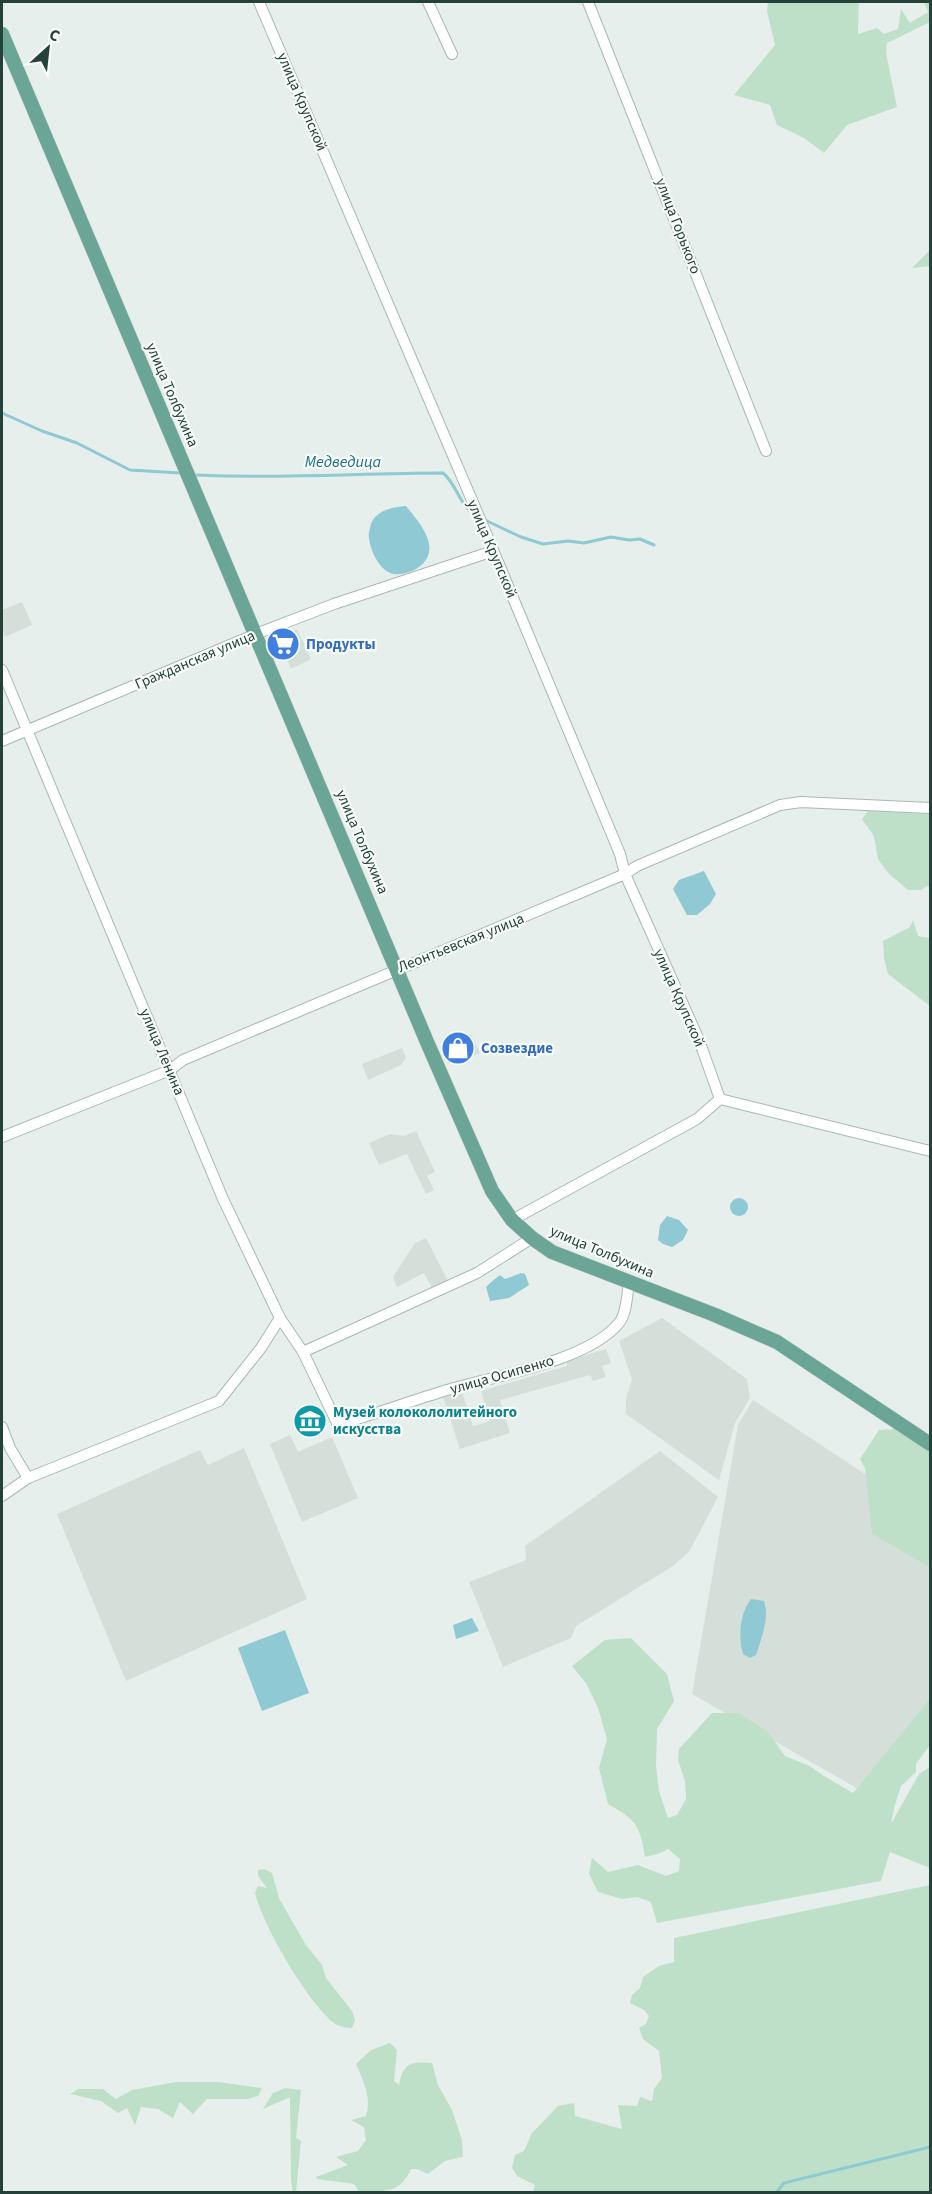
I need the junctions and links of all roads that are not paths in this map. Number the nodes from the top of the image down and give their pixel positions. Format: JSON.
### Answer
{"nodes":[{"id":1,"x":259,"y":2,"type":"edge"},
{"id":2,"x":428,"y":2,"type":"edge"},
{"id":3,"x":588,"y":2,"type":"edge"},
{"id":4,"x":2,"y":33,"type":"edge"},
{"id":5,"x":452,"y":54,"type":"dead end"},
{"id":6,"x":766,"y":451,"type":"dead end"},
{"id":7,"x":493,"y":552,"type":"junction"},
{"id":8,"x":256,"y":634,"type":"junction"},
{"id":9,"x":2,"y":670,"type":"edge"},
{"id":10,"x":27,"y":731,"type":"junction"},
{"id":11,"x":2,"y":741,"type":"edge"},
{"id":12,"x":930,"y":808,"type":"edge"},
{"id":13,"x":625,"y":874,"type":"junction"},
{"id":14,"x":397,"y":969,"type":"junction"},
{"id":15,"x":170,"y":1070,"type":"junction"},
{"id":16,"x":720,"y":1099,"type":"junction"},
{"id":17,"x":2,"y":1137,"type":"edge"},
{"id":18,"x":930,"y":1151,"type":"edge"},
{"id":19,"x":512,"y":1220,"type":"junction"},
{"id":20,"x":532,"y":1238,"type":"junction"},
{"id":21,"x":629,"y":1283,"type":"junction"},
{"id":22,"x":280,"y":1318,"type":"junction"},
{"id":23,"x":303,"y":1352,"type":"junction"},
{"id":24,"x":338,"y":1425,"type":"joint"},
{"id":25,"x":2,"y":1427,"type":"edge"},
{"id":26,"x":930,"y":1444,"type":"edge"},
{"id":27,"x":6,"y":1450,"type":"edge"},
{"id":28,"x":28,"y":1478,"type":"junction"},
{"id":29,"x":2,"y":1496,"type":"edge"}],
"edges":[{"from":1,"to":7,"type":"street","name":"улица Крупской"},
{"from":2,"to":5,"type":"street"},
{"from":3,"to":6,"type":"street","name":"улица Горького"},
{"from":4,"to":8,"type":"main road","name":"улица Толбухина"},
{"from":7,"to":8,"type":"street","name":"Гражданская улица"},
{"from":7,"to":13,"type":"street","name":"улица Крупской"},
{"from":8,"to":10,"type":"street","name":"Гражданская улица"},
{"from":8,"to":14,"type":"main road","name":"улица Толбухина"},
{"from":9,"to":10,"type":"street","name":"улица Ленина"},
{"from":10,"to":11,"type":"street","name":"Гражданская улица"},
{"from":10,"to":15,"type":"street","name":"улица Ленина"},
{"from":12,"to":13,"type":"street","name":"Леонтьевская улица"},
{"from":13,"to":14,"type":"street","name":"Леонтьевская улица"},
{"from":13,"to":16,"type":"street","name":"улица Крупской"},
{"from":14,"to":15,"type":"street","name":"Леонтьевская улица"},
{"from":14,"to":19,"type":"main road","name":"улица Толбухина"},
{"from":15,"to":17,"type":"street","name":"Леонтьевская улица"},
{"from":15,"to":22,"type":"street","name":"улица Ленина"},
{"from":16,"to":18,"type":"street"},
{"from":16,"to":19,"type":"street"},
{"from":19,"to":20,"type":"main road","name":"улица Толбухина"},
{"from":20,"to":21,"type":"main road","name":"улица Толбухина"},
{"from":20,"to":23,"type":"street"},
{"from":21,"to":24,"type":"street","name":"улица Осипенко"},
{"from":21,"to":26,"type":"main road","name":"улица Толбухина"},
{"from":22,"to":23,"type":"street","name":"улица Ленина"},
{"from":22,"to":28,"type":"street"},
{"from":23,"to":24,"type":"street","name":"улица Ленина"},
{"from":25,"to":27,"type":"street"},
{"from":27,"to":28,"type":"street"},
{"from":28,"to":29,"type":"street"}]}
